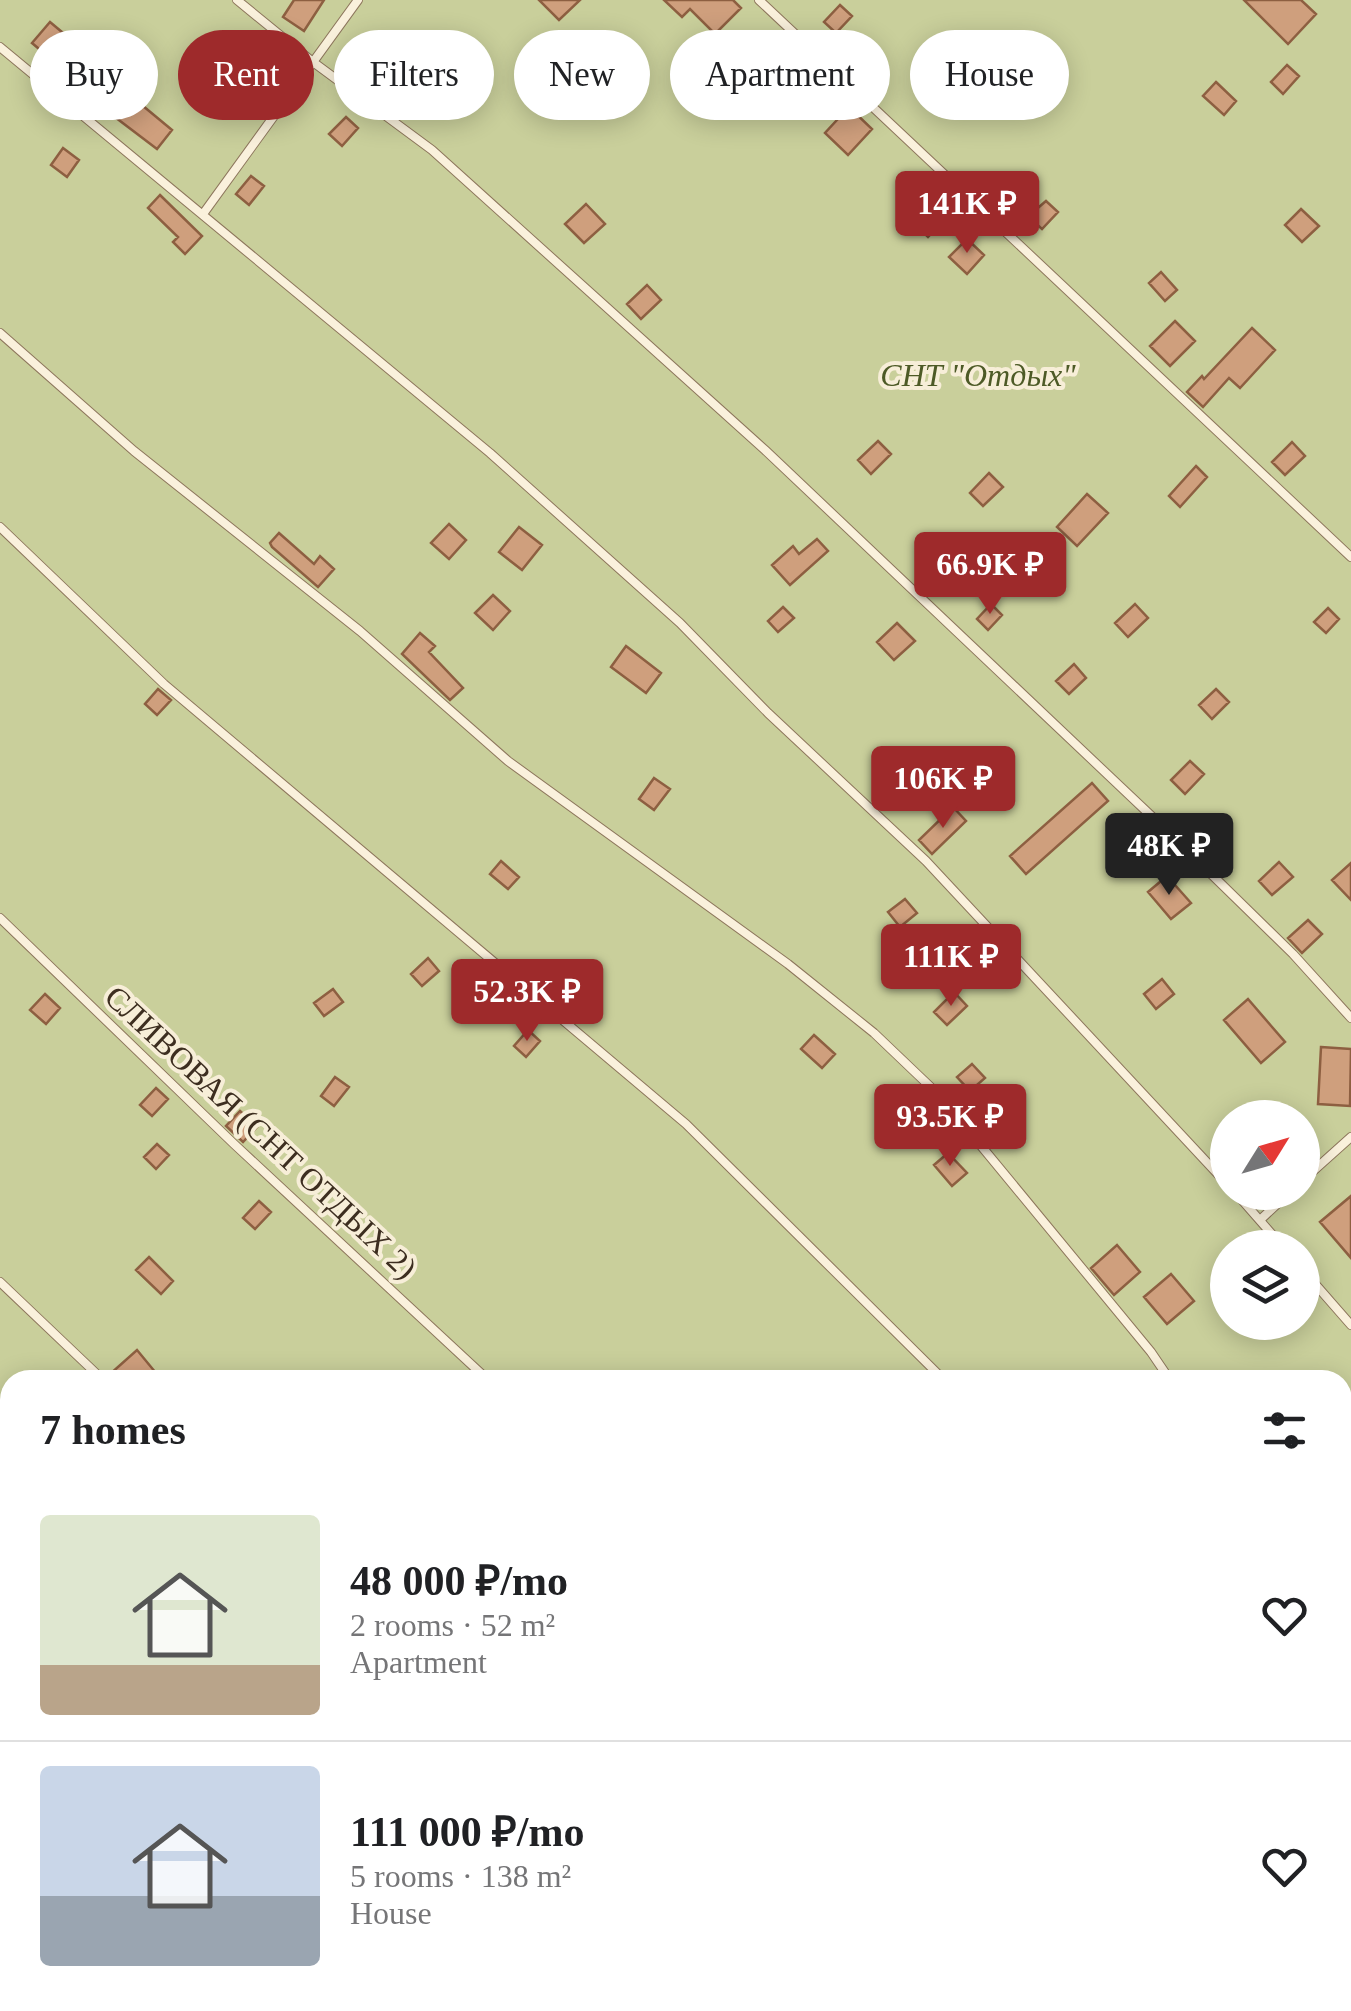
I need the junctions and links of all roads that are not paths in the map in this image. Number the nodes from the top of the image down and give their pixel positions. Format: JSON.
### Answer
{"nodes":[{"id":1,"x":237,"y":0,"type":"edge"},
{"id":2,"x":358,"y":0,"type":"edge"},
{"id":3,"x":759,"y":0,"type":"edge"},
{"id":4,"x":274,"y":30,"type":"edge"},
{"id":5,"x":0,"y":46,"type":"edge"},
{"id":6,"x":314,"y":61,"type":"edge"},
{"id":7,"x":314,"y":63,"type":"edge"},
{"id":8,"x":271,"y":120,"type":"edge"},
{"id":9,"x":203,"y":214,"type":"junction"},
{"id":10,"x":0,"y":332,"type":"edge"},
{"id":11,"x":0,"y":527,"type":"edge"},
{"id":12,"x":1351,"y":557,"type":"edge"},
{"id":13,"x":0,"y":918,"type":"edge"},
{"id":14,"x":1351,"y":1018,"type":"edge"},
{"id":15,"x":1351,"y":1137,"type":"edge"},
{"id":16,"x":1210,"y":1165,"type":"edge"},
{"id":17,"x":1320,"y":1165,"type":"edge"},
{"id":18,"x":1251,"y":1210,"type":"edge"},
{"id":19,"x":1271,"y":1210,"type":"edge"},
{"id":20,"x":1260,"y":1220,"type":"junction"},
{"id":21,"x":1269,"y":1230,"type":"edge"},
{"id":22,"x":0,"y":1282,"type":"edge"},
{"id":23,"x":1320,"y":1290,"type":"edge"},
{"id":24,"x":1351,"y":1325,"type":"edge"},
{"id":25,"x":92,"y":1370,"type":"edge"},
{"id":26,"x":477,"y":1370,"type":"edge"},
{"id":27,"x":934,"y":1370,"type":"edge"},
{"id":28,"x":1163,"y":1370,"type":"edge"}],
"edges":[{"from":1,"to":4,"type":"lane"},
{"from":2,"to":6,"type":"lane"},
{"from":3,"to":12,"type":"lane"},
{"from":5,"to":9,"type":"lane"},
{"from":7,"to":14,"type":"lane"},
{"from":8,"to":9,"type":"lane"},
{"from":9,"to":16,"type":"lane"},
{"from":10,"to":28,"type":"lane"},
{"from":11,"to":27,"type":"lane"},
{"from":13,"to":26,"type":"lane","name":"СЛИВОВАЯ (СНТ ОТДЫХ 2)"},
{"from":15,"to":17,"type":"lane"},
{"from":18,"to":20,"type":"lane"},
{"from":19,"to":20,"type":"lane"},
{"from":20,"to":21,"type":"lane"},
{"from":22,"to":25,"type":"lane"},
{"from":23,"to":24,"type":"lane"}]}
